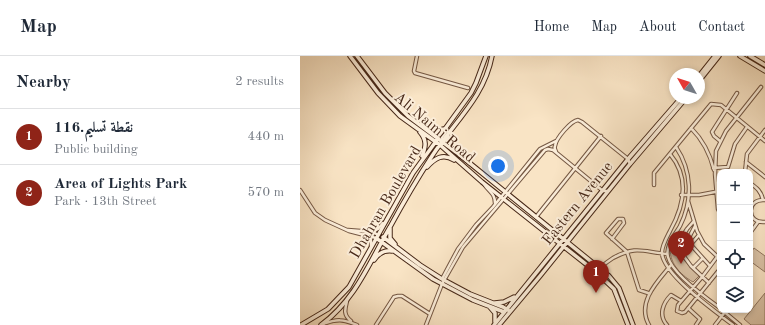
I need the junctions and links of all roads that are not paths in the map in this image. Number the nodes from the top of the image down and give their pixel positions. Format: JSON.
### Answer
{"nodes":[{"id":1,"x":350,"y":56,"type":"edge"},
{"id":2,"x":357,"y":56,"type":"edge"},
{"id":3,"x":417,"y":56,"type":"edge"},
{"id":4,"x":486,"y":56,"type":"edge"},
{"id":5,"x":492,"y":56,"type":"edge"},
{"id":6,"x":715,"y":56,"type":"edge"},
{"id":7,"x":719,"y":56,"type":"edge"},
{"id":8,"x":740,"y":56,"type":"edge"},
{"id":9,"x":750,"y":56,"type":"edge"},
{"id":10,"x":765,"y":65,"type":"edge"},
{"id":11,"x":705,"y":68,"type":"edge"},
{"id":12,"x":765,"y":71,"type":"edge"},
{"id":13,"x":705,"y":74,"type":"edge"},
{"id":14,"x":468,"y":88,"type":"dead end"},
{"id":15,"x":761,"y":88,"type":"dead end"},
{"id":16,"x":738,"y":94,"type":"dead end"},
{"id":17,"x":676,"y":104,"type":"edge"},
{"id":18,"x":681,"y":104,"type":"edge"},
{"id":19,"x":726,"y":109,"type":"junction"},
{"id":20,"x":736,"y":118,"type":"junction"},
{"id":21,"x":447,"y":126,"type":"junction"},
{"id":22,"x":747,"y":127,"type":"junction"},
{"id":23,"x":417,"y":128,"type":"junction"},
{"id":24,"x":691,"y":128,"type":"junction"},
{"id":25,"x":425,"y":129,"type":"junction"},
{"id":26,"x":765,"y":130,"type":"edge"},
{"id":27,"x":448,"y":134,"type":"junction"},
{"id":28,"x":601,"y":136,"type":"junction"},
{"id":29,"x":760,"y":137,"type":"junction"},
{"id":30,"x":436,"y":140,"type":"junction"},
{"id":31,"x":556,"y":141,"type":"junction"},
{"id":32,"x":720,"y":141,"type":"junction"},
{"id":33,"x":765,"y":141,"type":"edge"},
{"id":34,"x":441,"y":143,"type":"junction"},
{"id":35,"x":676,"y":147,"type":"junction"},
{"id":36,"x":716,"y":151,"type":"junction"},
{"id":37,"x":456,"y":152,"type":"junction"},
{"id":38,"x":709,"y":153,"type":"junction"},
{"id":39,"x":557,"y":154,"type":"junction"},
{"id":40,"x":670,"y":154,"type":"junction"},
{"id":41,"x":628,"y":159,"type":"junction"},
{"id":42,"x":746,"y":162,"type":"junction"},
{"id":43,"x":420,"y":163,"type":"junction"},
{"id":44,"x":630,"y":164,"type":"junction"},
{"id":45,"x":463,"y":165,"type":"junction"},
{"id":46,"x":575,"y":168,"type":"junction"},
{"id":47,"x":714,"y":168,"type":"junction"},
{"id":48,"x":745,"y":169,"type":"edge"},
{"id":49,"x":422,"y":174,"type":"junction"},
{"id":50,"x":765,"y":177,"type":"edge"},
{"id":51,"x":482,"y":182,"type":"junction"},
{"id":52,"x":654,"y":185,"type":"dead end"},
{"id":53,"x":717,"y":185,"type":"edge"},
{"id":54,"x":753,"y":185,"type":"edge"},
{"id":55,"x":300,"y":190,"type":"edge"},
{"id":56,"x":602,"y":190,"type":"junction"},
{"id":57,"x":608,"y":190,"type":"junction"},
{"id":58,"x":717,"y":191,"type":"edge"},
{"id":59,"x":506,"y":193,"type":"junction"},
{"id":60,"x":682,"y":195,"type":"junction"},
{"id":61,"x":689,"y":195,"type":"junction"},
{"id":62,"x":502,"y":198,"type":"junction"},
{"id":63,"x":764,"y":200,"type":"edge"},
{"id":64,"x":688,"y":201,"type":"junction"},
{"id":65,"x":495,"y":204,"type":"junction"},
{"id":66,"x":753,"y":204,"type":"edge"},
{"id":67,"x":753,"y":216,"type":"edge"},
{"id":68,"x":536,"y":218,"type":"junction"},
{"id":69,"x":385,"y":221,"type":"junction"},
{"id":70,"x":694,"y":221,"type":"junction"},
{"id":71,"x":758,"y":222,"type":"junction"},
{"id":72,"x":765,"y":222,"type":"edge"},
{"id":73,"x":390,"y":226,"type":"junction"},
{"id":74,"x":695,"y":226,"type":"junction"},
{"id":75,"x":688,"y":228,"type":"junction"},
{"id":76,"x":345,"y":229,"type":"junction"},
{"id":77,"x":753,"y":229,"type":"edge"},
{"id":78,"x":693,"y":230,"type":"junction"},
{"id":79,"x":697,"y":231,"type":"junction"},
{"id":80,"x":370,"y":232,"type":"junction"},
{"id":81,"x":362,"y":235,"type":"junction"},
{"id":82,"x":699,"y":235,"type":"junction"},
{"id":83,"x":377,"y":236,"type":"junction"},
{"id":84,"x":612,"y":239,"type":"junction"},
{"id":85,"x":383,"y":240,"type":"junction"},
{"id":86,"x":672,"y":240,"type":"junction"},
{"id":87,"x":561,"y":241,"type":"junction"},
{"id":88,"x":565,"y":244,"type":"junction"},
{"id":89,"x":678,"y":248,"type":"junction"},
{"id":90,"x":370,"y":249,"type":"junction"},
{"id":91,"x":400,"y":251,"type":"junction"},
{"id":92,"x":395,"y":252,"type":"junction"},
{"id":93,"x":627,"y":252,"type":"junction"},
{"id":94,"x":662,"y":254,"type":"junction"},
{"id":95,"x":667,"y":254,"type":"junction"},
{"id":96,"x":717,"y":256,"type":"joint"},
{"id":97,"x":702,"y":259,"type":"junction"},
{"id":98,"x":369,"y":265,"type":"junction"},
{"id":99,"x":671,"y":265,"type":"junction"},
{"id":100,"x":710,"y":266,"type":"junction"},
{"id":101,"x":599,"y":268,"type":"junction"},
{"id":102,"x":669,"y":268,"type":"junction"},
{"id":103,"x":693,"y":268,"type":"junction"},
{"id":104,"x":596,"y":272,"type":"junction"},
{"id":105,"x":717,"y":273,"type":"edge"},
{"id":106,"x":702,"y":277,"type":"junction"},
{"id":107,"x":443,"y":281,"type":"junction"},
{"id":108,"x":710,"y":283,"type":"junction"},
{"id":109,"x":693,"y":287,"type":"junction"},
{"id":110,"x":690,"y":290,"type":"junction"},
{"id":111,"x":519,"y":293,"type":"junction"},
{"id":112,"x":648,"y":293,"type":"junction"},
{"id":113,"x":701,"y":293,"type":"junction"},
{"id":114,"x":698,"y":297,"type":"junction"},
{"id":115,"x":348,"y":301,"type":"junction"},
{"id":116,"x":681,"y":301,"type":"junction"},
{"id":117,"x":488,"y":303,"type":"junction"},
{"id":118,"x":717,"y":306,"type":"edge"},
{"id":119,"x":688,"y":308,"type":"junction"},
{"id":120,"x":505,"y":310,"type":"junction"},
{"id":121,"x":509,"y":313,"type":"junction"},
{"id":122,"x":722,"y":313,"type":"edge"},
{"id":123,"x":726,"y":313,"type":"edge"},
{"id":124,"x":430,"y":314,"type":"junction"},
{"id":125,"x":721,"y":317,"type":"junction"},
{"id":126,"x":352,"y":323,"type":"junction"},
{"id":127,"x":496,"y":324,"type":"edge"},
{"id":128,"x":301,"y":325,"type":"edge"},
{"id":129,"x":321,"y":325,"type":"edge"},
{"id":130,"x":357,"y":325,"type":"edge"},
{"id":131,"x":376,"y":325,"type":"edge"},
{"id":132,"x":426,"y":325,"type":"edge"},
{"id":133,"x":628,"y":325,"type":"edge"},
{"id":134,"x":633,"y":325,"type":"edge"},
{"id":135,"x":649,"y":325,"type":"edge"},
{"id":136,"x":667,"y":325,"type":"edge"},
{"id":137,"x":696,"y":325,"type":"edge"},
{"id":138,"x":714,"y":325,"type":"edge"},
{"id":139,"x":733,"y":325,"type":"edge"},
{"id":140,"x":740,"y":325,"type":"edge"}],
"edges":[{"from":1,"to":23,"type":"main road","name":"Ali Naimi Road"},
{"from":2,"to":25,"type":"main road","name":"Ali Naimi Road"},
{"from":3,"to":14,"type":"street"},
{"from":4,"to":21,"type":"main road","name":"Dhahran Boulevard"},
{"from":5,"to":27,"type":"main road"},
{"from":6,"to":11,"type":"main road"},
{"from":7,"to":13,"type":"main road"},
{"from":8,"to":12,"type":"main road"},
{"from":9,"to":10,"type":"main road"},
{"from":15,"to":20,"type":"street"},
{"from":16,"to":19,"type":"street"},
{"from":17,"to":41,"type":"main road","name":"Eastern Avenue"},
{"from":18,"to":44,"type":"main road","name":"Eastern Avenue"},
{"from":19,"to":20,"type":"street"},
{"from":19,"to":24,"type":"street"},
{"from":19,"to":32,"type":"street"},
{"from":20,"to":22,"type":"street"},
{"from":20,"to":32,"type":"street"},
{"from":21,"to":25,"type":"main road"},
{"from":21,"to":30,"type":"main road","name":"Dhahran Boulevard"},
{"from":22,"to":29,"type":"street"},
{"from":22,"to":47,"type":"street"},
{"from":23,"to":30,"type":"main road","name":"Ali Naimi Road"},
{"from":23,"to":43,"type":"main road"},
{"from":24,"to":35,"type":"street"},
{"from":24,"to":38,"type":"street"},
{"from":25,"to":30,"type":"main road","name":"Ali Naimi Road"},
{"from":26,"to":29,"type":"street"},
{"from":27,"to":34,"type":"main road"},
{"from":27,"to":37,"type":"main road"},
{"from":28,"to":31,"type":"street"},
{"from":28,"to":41,"type":"street"},
{"from":28,"to":46,"type":"street"},
{"from":29,"to":33,"type":"street"},
{"from":29,"to":42,"type":"street"},
{"from":30,"to":34,"type":"main road","name":"Ali Naimi Road"},
{"from":30,"to":43,"type":"main road","name":"Dhahran Boulevard"},
{"from":31,"to":39,"type":"street"},
{"from":31,"to":59,"type":"street"},
{"from":32,"to":36,"type":"street"},
{"from":34,"to":37,"type":"main road","name":"Ali Naimi Road"},
{"from":34,"to":45,"type":"main road","name":"Ali Naimi Road"},
{"from":34,"to":49,"type":"main road"},
{"from":35,"to":40,"type":"street"},
{"from":35,"to":61,"type":"street"},
{"from":36,"to":38,"type":"street"},
{"from":36,"to":47,"type":"street"},
{"from":37,"to":59,"type":"main road","name":"Ali Naimi Road"},
{"from":38,"to":47,"type":"street"},
{"from":39,"to":46,"type":"street"},
{"from":39,"to":59,"type":"street"},
{"from":40,"to":52,"type":"street"},
{"from":40,"to":60,"type":"street"},
{"from":41,"to":44,"type":"street"},
{"from":41,"to":56,"type":"main road","name":"Eastern Avenue"},
{"from":42,"to":48,"type":"street"},
{"from":42,"to":50,"type":"street"},
{"from":43,"to":69,"type":"main road","name":"Dhahran Boulevard"},
{"from":44,"to":57,"type":"main road","name":"Eastern Avenue"},
{"from":45,"to":49,"type":"main road"},
{"from":45,"to":51,"type":"main road","name":"Ali Naimi Road"},
{"from":46,"to":56,"type":"street"},
{"from":46,"to":68,"type":"street"},
{"from":47,"to":53,"type":"street"},
{"from":49,"to":73,"type":"main road"},
{"from":51,"to":62,"type":"main road","name":"Ali Naimi Road"},
{"from":51,"to":65,"type":"street"},
{"from":54,"to":63,"type":"street"},
{"from":55,"to":76,"type":"street"},
{"from":56,"to":57,"type":"street"},
{"from":56,"to":87,"type":"main road","name":"Eastern Avenue"},
{"from":57,"to":88,"type":"main road","name":"Eastern Avenue"},
{"from":58,"to":61,"type":"street"},
{"from":59,"to":62,"type":"street"},
{"from":59,"to":68,"type":"main road","name":"Ali Naimi Road"},
{"from":60,"to":61,"type":"street"},
{"from":60,"to":94,"type":"street"},
{"from":61,"to":64,"type":"street"},
{"from":62,"to":65,"type":"street"},
{"from":62,"to":87,"type":"main road","name":"Ali Naimi Road"},
{"from":62,"to":107,"type":"street"},
{"from":63,"to":66,"type":"street"},
{"from":64,"to":70,"type":"street"},
{"from":64,"to":86,"type":"street"},
{"from":65,"to":107,"type":"street"},
{"from":67,"to":71,"type":"street"},
{"from":68,"to":87,"type":"main road","name":"Ali Naimi Road"},
{"from":69,"to":80,"type":"street"},
{"from":69,"to":83,"type":"main road","name":"Dhahran Boulevard"},
{"from":70,"to":74,"type":"street"},
{"from":70,"to":75,"type":"street"},
{"from":71,"to":72,"type":"street"},
{"from":71,"to":77,"type":"street"},
{"from":73,"to":85,"type":"main road"},
{"from":73,"to":91,"type":"main road"},
{"from":74,"to":78,"type":"street"},
{"from":74,"to":79,"type":"street"},
{"from":75,"to":78,"type":"street"},
{"from":75,"to":89,"type":"street"},
{"from":76,"to":80,"type":"street"},
{"from":76,"to":81,"type":"street"},
{"from":78,"to":79,"type":"street"},
{"from":78,"to":89,"type":"street"},
{"from":79,"to":82,"type":"street"},
{"from":80,"to":83,"type":"street"},
{"from":81,"to":83,"type":"street"},
{"from":81,"to":90,"type":"street"},
{"from":82,"to":96,"type":"street"},
{"from":82,"to":97,"type":"street"},
{"from":83,"to":85,"type":"main road"},
{"from":83,"to":90,"type":"main road","name":"Dhahran Boulevard"},
{"from":84,"to":84,"type":"street"},
{"from":84,"to":93,"type":"street"},
{"from":85,"to":91,"type":"main road"},
{"from":85,"to":92,"type":"main road"},
{"from":85,"to":98,"type":"main road"},
{"from":86,"to":89,"type":"street"},
{"from":86,"to":95,"type":"street"},
{"from":87,"to":88,"type":"main road","name":"Ali Naimi Road"},
{"from":87,"to":111,"type":"main road","name":"Eastern Avenue"},
{"from":88,"to":101,"type":"main road","name":"Ali Naimi Road"},
{"from":88,"to":104,"type":"main road","name":"Ali Naimi Road"},
{"from":88,"to":121,"type":"main road","name":"Eastern Avenue"},
{"from":89,"to":103,"type":"street"},
{"from":90,"to":128,"type":"main road","name":"Dhahran Boulevard"},
{"from":91,"to":107,"type":"main road"},
{"from":92,"to":98,"type":"main road"},
{"from":92,"to":107,"type":"main road"},
{"from":93,"to":94,"type":"street"},
{"from":93,"to":101,"type":"street"},
{"from":93,"to":112,"type":"street"},
{"from":94,"to":95,"type":"street"},
{"from":94,"to":102,"type":"street"},
{"from":95,"to":99,"type":"street"},
{"from":96,"to":100,"type":"street"},
{"from":97,"to":100,"type":"street"},
{"from":97,"to":103,"type":"street"},
{"from":98,"to":115,"type":"main road"},
{"from":99,"to":102,"type":"street"},
{"from":99,"to":109,"type":"street"},
{"from":100,"to":106,"type":"street"},
{"from":101,"to":104,"type":"street"},
{"from":101,"to":134,"type":"main road","name":"Ali Naimi Road"},
{"from":102,"to":110,"type":"street"},
{"from":102,"to":112,"type":"street"},
{"from":103,"to":106,"type":"street"},
{"from":104,"to":133,"type":"main road","name":"Ali Naimi Road"},
{"from":105,"to":108,"type":"street"},
{"from":106,"to":108,"type":"street"},
{"from":106,"to":109,"type":"street"},
{"from":107,"to":117,"type":"main road"},
{"from":107,"to":124,"type":"street"},
{"from":108,"to":113,"type":"street"},
{"from":109,"to":110,"type":"street"},
{"from":109,"to":113,"type":"street"},
{"from":110,"to":114,"type":"street"},
{"from":110,"to":116,"type":"street"},
{"from":111,"to":117,"type":"main road"},
{"from":111,"to":120,"type":"main road","name":"Eastern Avenue"},
{"from":112,"to":135,"type":"street"},
{"from":113,"to":114,"type":"street"},
{"from":113,"to":118,"type":"street"},
{"from":114,"to":119,"type":"street"},
{"from":114,"to":125,"type":"street"},
{"from":115,"to":126,"type":"street"},
{"from":115,"to":129,"type":"main road"},
{"from":116,"to":119,"type":"street"},
{"from":116,"to":136,"type":"street"},
{"from":117,"to":120,"type":"main road"},
{"from":117,"to":127,"type":"main road"},
{"from":119,"to":137,"type":"street"},
{"from":120,"to":121,"type":"main road"},
{"from":120,"to":127,"type":"main road","name":"Eastern Avenue"},
{"from":121,"to":127,"type":"main road","name":"Eastern Avenue"},
{"from":122,"to":125,"type":"street"},
{"from":123,"to":140,"type":"street"},
{"from":124,"to":131,"type":"street"},
{"from":124,"to":132,"type":"street"},
{"from":125,"to":138,"type":"street"},
{"from":125,"to":139,"type":"street"},
{"from":126,"to":129,"type":"street"},
{"from":126,"to":130,"type":"street"}]}
